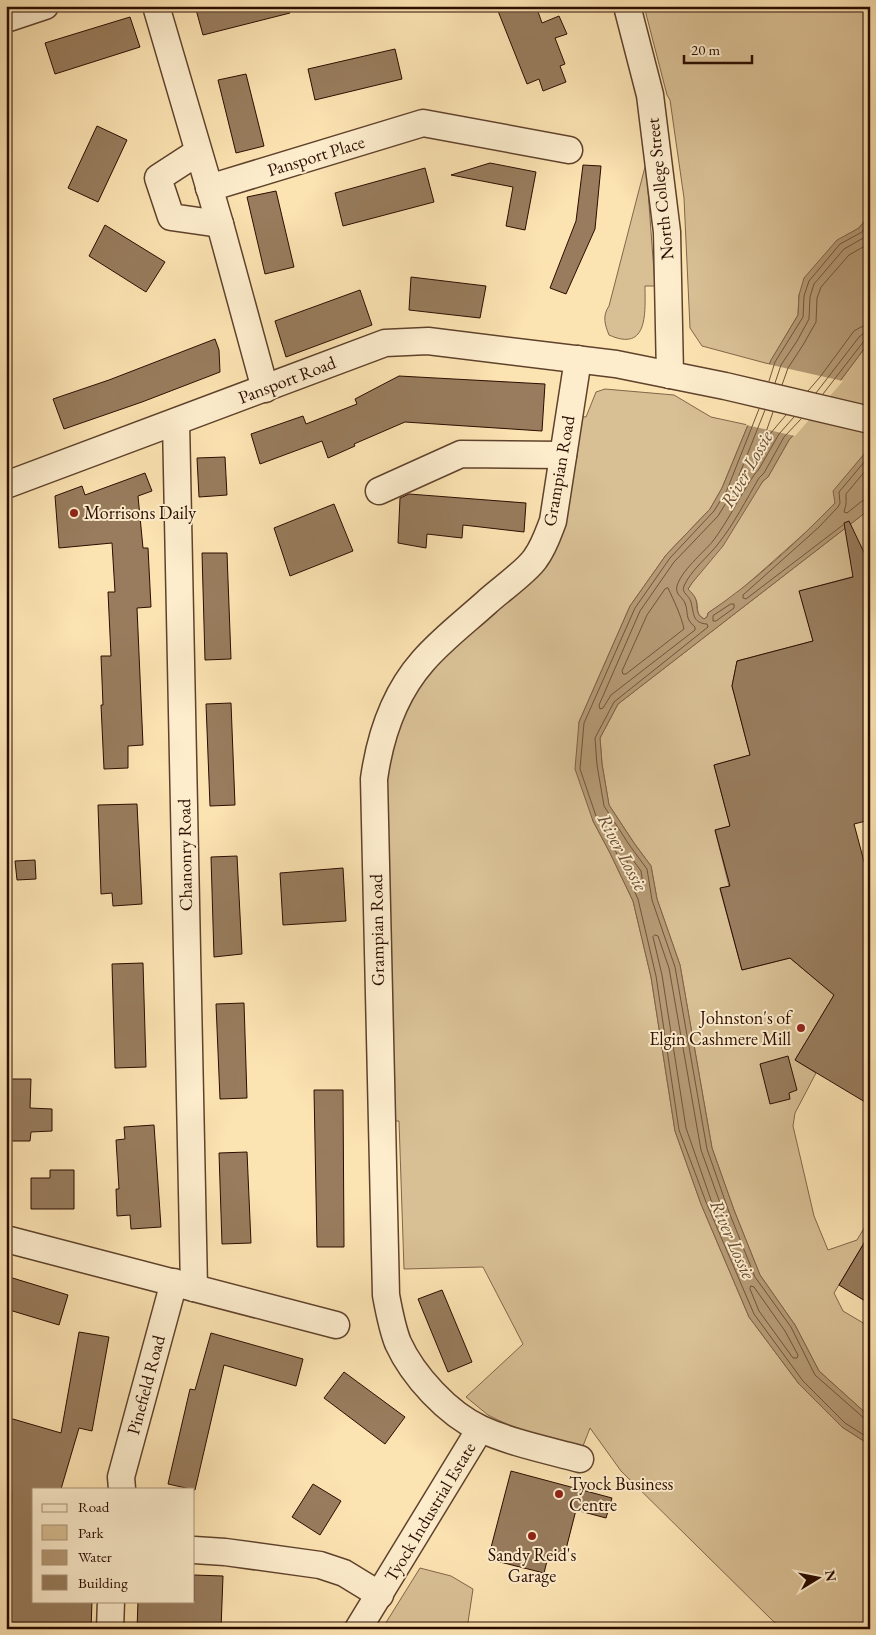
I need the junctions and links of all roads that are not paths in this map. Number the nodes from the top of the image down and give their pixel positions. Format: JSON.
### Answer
{"nodes":[{"id":1,"x":45,"y":6,"type":"edge"},
{"id":2,"x":156,"y":6,"type":"edge"},
{"id":3,"x":627,"y":6,"type":"edge"},
{"id":4,"x":6,"y":19,"type":"edge"},
{"id":5,"x":568,"y":150,"type":"dead end"},
{"id":6,"x":198,"y":152,"type":"junction"},
{"id":7,"x":209,"y":188,"type":"junction"},
{"id":8,"x":220,"y":224,"type":"junction"},
{"id":9,"x":578,"y":359,"type":"junction"},
{"id":10,"x":670,"y":374,"type":"junction"},
{"id":11,"x":265,"y":389,"type":"junction"},
{"id":12,"x":870,"y":420,"type":"edge"},
{"id":13,"x":176,"y":422,"type":"junction"},
{"id":14,"x":563,"y":455,"type":"junction"},
{"id":15,"x":6,"y":485,"type":"edge"},
{"id":16,"x":379,"y":491,"type":"dead end"},
{"id":17,"x":6,"y":1239,"type":"edge"},
{"id":18,"x":184,"y":1285,"type":"junction"},
{"id":19,"x":336,"y":1325,"type":"dead end"},
{"id":20,"x":480,"y":1429,"type":"junction"},
{"id":21,"x":580,"y":1459,"type":"dead end"},
{"id":22,"x":122,"y":1488,"type":"edge"},
{"id":23,"x":195,"y":1550,"type":"edge"},
{"id":24,"x":380,"y":1595,"type":"junction"},
{"id":25,"x":111,"y":1602,"type":"edge"},
{"id":26,"x":110,"y":1629,"type":"edge"},
{"id":27,"x":358,"y":1629,"type":"edge"}],
"edges":[{"from":1,"to":4,"type":"street"},
{"from":2,"to":6,"type":"street"},
{"from":3,"to":10,"type":"street","name":"North College Street"},
{"from":5,"to":7,"type":"street","name":"Pansport Place"},
{"from":6,"to":7,"type":"street"},
{"from":6,"to":8,"type":"street"},
{"from":7,"to":8,"type":"street"},
{"from":8,"to":11,"type":"street"},
{"from":9,"to":10,"type":"street","name":"Pansport Road"},
{"from":9,"to":11,"type":"street","name":"Pansport Road"},
{"from":9,"to":14,"type":"street","name":"Grampian Road"},
{"from":10,"to":12,"type":"street","name":"Pansport Road"},
{"from":11,"to":13,"type":"street","name":"Pansport Road"},
{"from":13,"to":15,"type":"street","name":"Pansport Road"},
{"from":13,"to":18,"type":"street","name":"Chanonry Road"},
{"from":14,"to":16,"type":"street"},
{"from":14,"to":20,"type":"street","name":"Grampian Road"},
{"from":17,"to":18,"type":"street"},
{"from":18,"to":19,"type":"street"},
{"from":18,"to":22,"type":"street","name":"Pinefield Road"},
{"from":20,"to":21,"type":"street","name":"Grampian Road"},
{"from":20,"to":24,"type":"street","name":"Tyock Industrial Estate"},
{"from":23,"to":24,"type":"street","name":"Tyock Industrial Estate"},
{"from":24,"to":27,"type":"street","name":"Tyock Industrial Estate"},
{"from":25,"to":26,"type":"street"}]}
